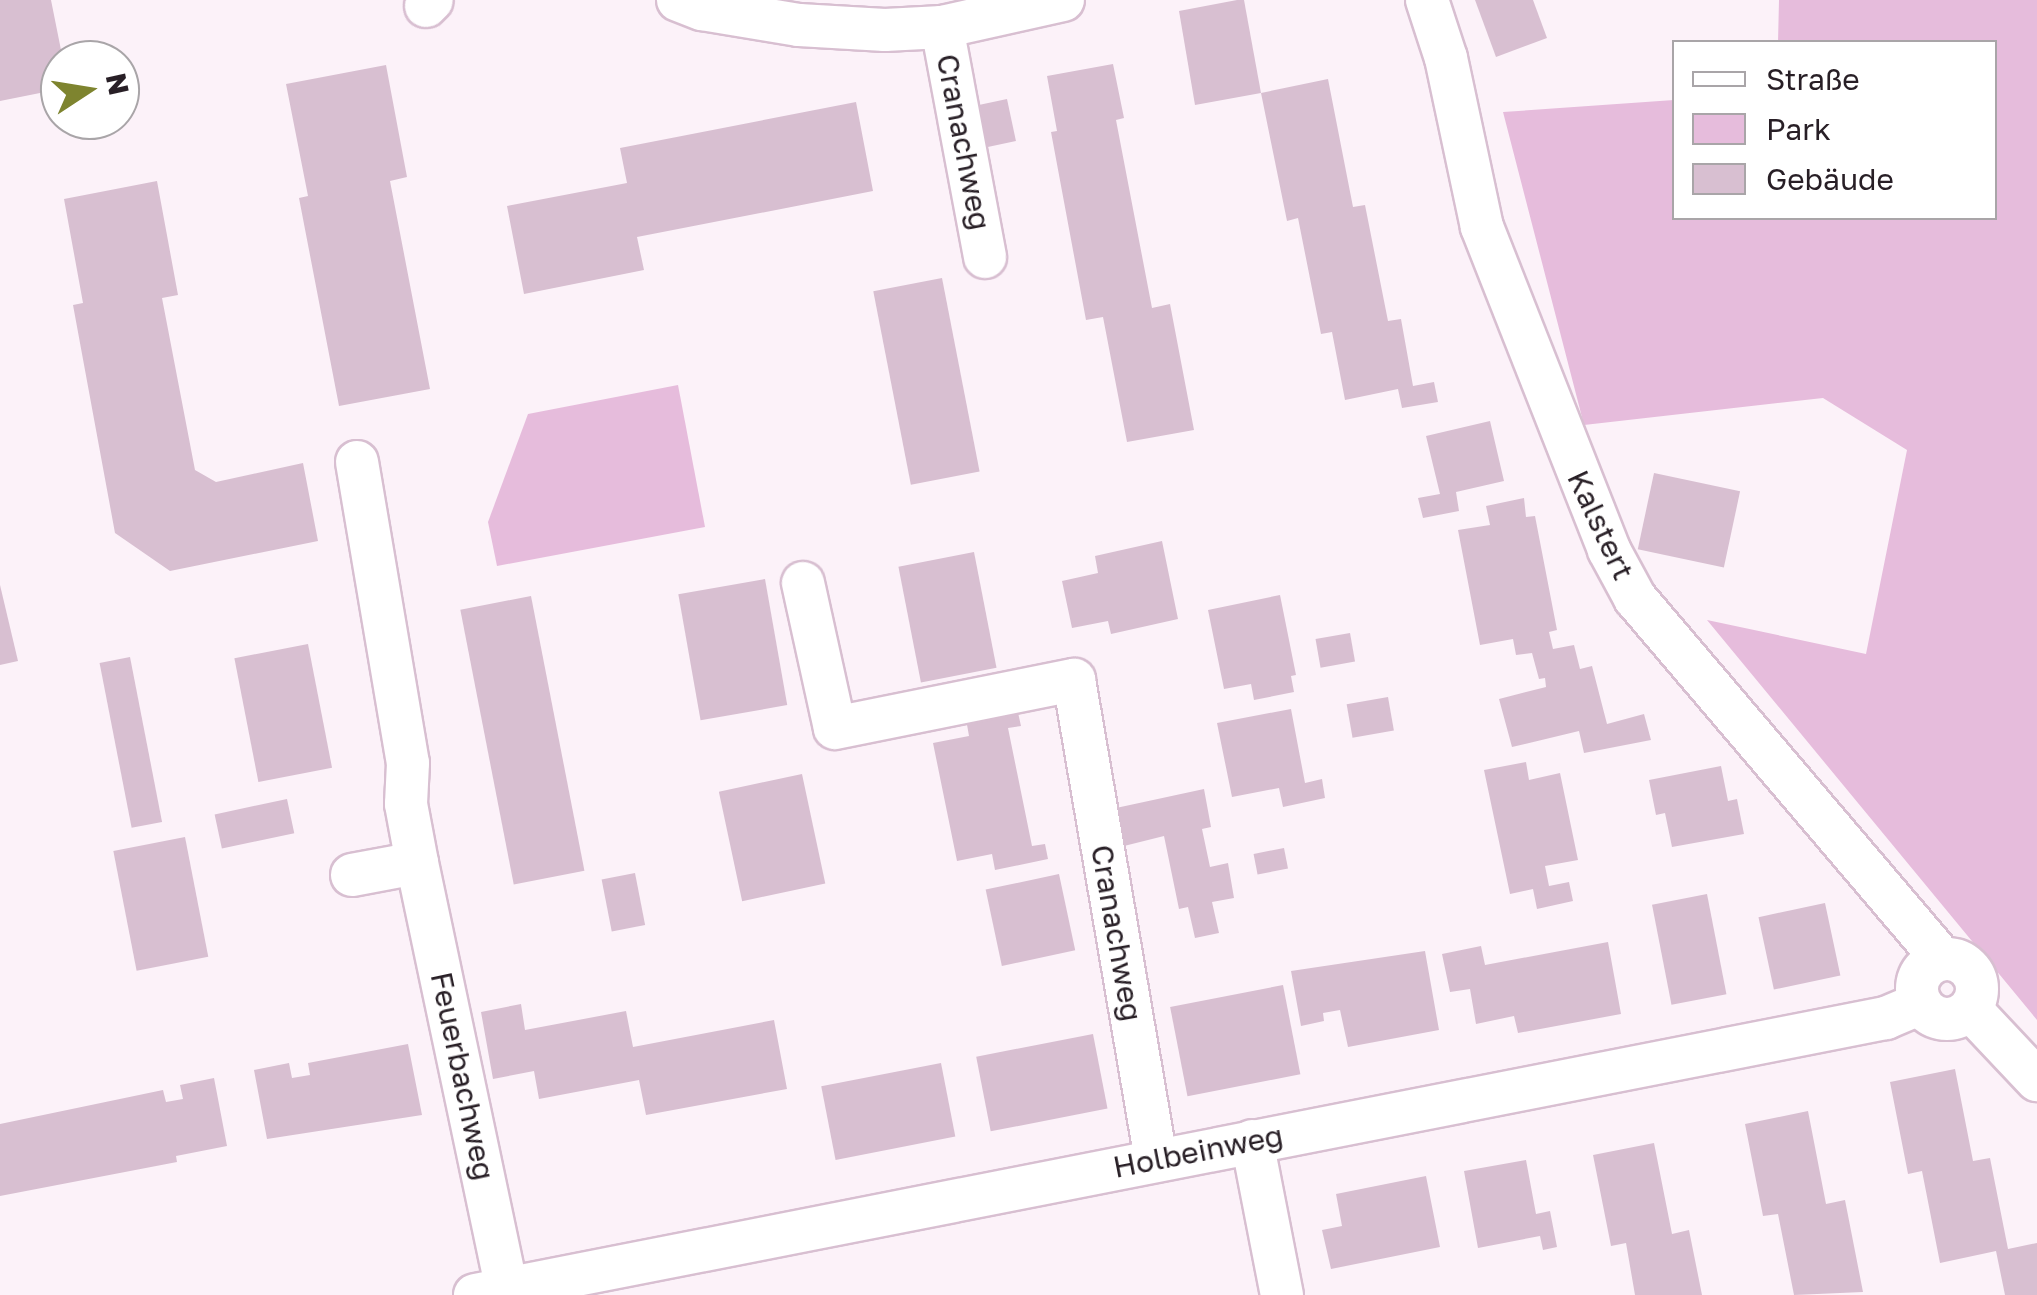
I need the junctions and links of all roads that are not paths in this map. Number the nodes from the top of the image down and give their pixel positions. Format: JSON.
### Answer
{"nodes":[{"id":1,"x":678,"y":0,"type":"edge"},
{"id":2,"x":1063,"y":0,"type":"edge"},
{"id":3,"x":1428,"y":0,"type":"edge"},
{"id":4,"x":882,"y":15,"type":"edge"},
{"id":5,"x":942,"y":27,"type":"junction"},
{"id":6,"x":985,"y":257,"type":"dead end"},
{"id":7,"x":357,"y":462,"type":"dead end"},
{"id":8,"x":803,"y":582,"type":"dead end"},
{"id":9,"x":418,"y":863,"type":"junction"},
{"id":10,"x":352,"y":875,"type":"dead end"},
{"id":11,"x":1942,"y":959,"type":"junction"},
{"id":12,"x":1919,"y":1004,"type":"junction"},
{"id":13,"x":1970,"y":1009,"type":"junction"},
{"id":14,"x":2037,"y":1080,"type":"edge"},
{"id":15,"x":1252,"y":1140,"type":"junction"},
{"id":16,"x":1156,"y":1158,"type":"junction"},
{"id":17,"x":491,"y":1292,"type":"edge"},
{"id":18,"x":1282,"y":1295,"type":"edge"}],
"edges":[{"from":1,"to":4,"type":"street"},
{"from":2,"to":5,"type":"street"},
{"from":3,"to":11,"type":"street","name":"Kalstert"},
{"from":4,"to":5,"type":"street"},
{"from":5,"to":6,"type":"street","name":"Cranachweg"},
{"from":7,"to":9,"type":"street","name":"Feuerbachweg"},
{"from":8,"to":16,"type":"street","name":"Cranachweg"},
{"from":9,"to":10,"type":"street"},
{"from":9,"to":17,"type":"street","name":"Feuerbachweg"},
{"from":11,"to":12,"type":"street"},
{"from":11,"to":13,"type":"street","name":"Kalstert"},
{"from":12,"to":13,"type":"street"},
{"from":12,"to":15,"type":"street","name":"Holbeinweg"},
{"from":13,"to":14,"type":"street"},
{"from":15,"to":16,"type":"street","name":"Holbeinweg"},
{"from":15,"to":18,"type":"street"},
{"from":16,"to":17,"type":"street","name":"Holbeinweg"}]}
